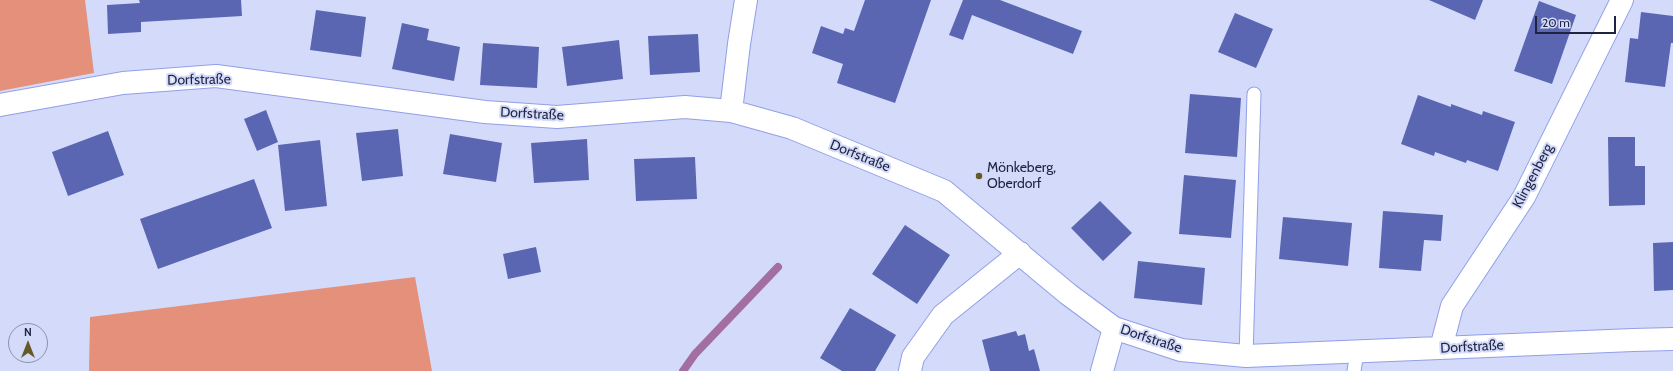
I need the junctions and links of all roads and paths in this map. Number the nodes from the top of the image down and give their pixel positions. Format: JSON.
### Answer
{"nodes":[{"id":1,"x":746,"y":0,"type":"edge"},
{"id":2,"x":1622,"y":0,"type":"edge"},
{"id":3,"x":1254,"y":94,"type":"dead end"},
{"id":4,"x":0,"y":105,"type":"edge"},
{"id":5,"x":731,"y":111,"type":"junction"},
{"id":6,"x":1020,"y":253,"type":"junction"},
{"id":7,"x":1114,"y":328,"type":"junction"},
{"id":8,"x":1673,"y":339,"type":"edge"},
{"id":9,"x":1441,"y":348,"type":"junction"},
{"id":10,"x":1246,"y":356,"type":"junction"},
{"id":11,"x":1355,"y":362,"type":"edge"},
{"id":12,"x":910,"y":371,"type":"edge"},
{"id":13,"x":1102,"y":371,"type":"edge"}],
"edges":[{"from":1,"to":5,"type":"street"},
{"from":2,"to":9,"type":"street","name":"Klingenberg"},
{"from":3,"to":10,"type":"lane"},
{"from":4,"to":5,"type":"street","name":"Dorfstraße"},
{"from":5,"to":6,"type":"street","name":"Dorfstraße"},
{"from":6,"to":7,"type":"street","name":"Dorfstraße"},
{"from":6,"to":12,"type":"street"},
{"from":7,"to":10,"type":"street","name":"Dorfstraße"},
{"from":7,"to":13,"type":"street"},
{"from":8,"to":9,"type":"street","name":"Dorfstraße"},
{"from":9,"to":11,"type":"street","name":"Dorfstraße"},
{"from":10,"to":11,"type":"street","name":"Dorfstraße"}]}
